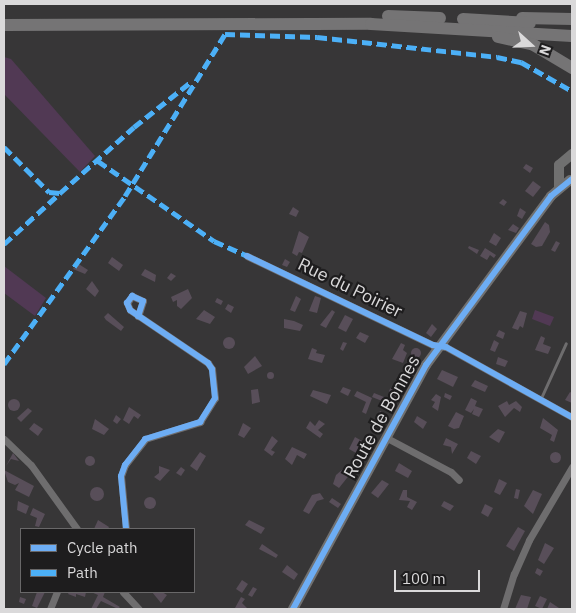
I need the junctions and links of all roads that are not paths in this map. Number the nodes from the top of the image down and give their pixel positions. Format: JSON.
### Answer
{"nodes":[{"id":1,"x":4,"y":17,"type":"edge"},
{"id":2,"x":572,"y":19,"type":"edge"},
{"id":3,"x":504,"y":21,"type":"junction"},
{"id":4,"x":4,"y":25,"type":"edge"},
{"id":5,"x":449,"y":27,"type":"junction"},
{"id":6,"x":572,"y":27,"type":"edge"},
{"id":7,"x":572,"y":36,"type":"edge"},
{"id":8,"x":572,"y":68,"type":"edge"},
{"id":9,"x":571,"y":156,"type":"edge"},
{"id":10,"x":559,"y":174,"type":"junction"},
{"id":11,"x":571,"y":180,"type":"edge"},
{"id":12,"x":559,"y":186,"type":"junction"},
{"id":13,"x":247,"y":256,"type":"dead end"},
{"id":14,"x":138,"y":316,"type":"dead end"},
{"id":15,"x":566,"y":343,"type":"dead end"},
{"id":16,"x":439,"y":346,"type":"junction"},
{"id":17,"x":541,"y":398,"type":"junction"},
{"id":18,"x":572,"y":417,"type":"edge"},
{"id":19,"x":387,"y":438,"type":"junction"},
{"id":20,"x":4,"y":440,"type":"edge"},
{"id":21,"x":572,"y":467,"type":"edge"},
{"id":22,"x":458,"y":480,"type":"dead end"},
{"id":23,"x":75,"y":528,"type":"edge"},
{"id":24,"x":126,"y":528,"type":"edge"},
{"id":25,"x":57,"y":593,"type":"edge"},
{"id":26,"x":124,"y":593,"type":"edge"},
{"id":27,"x":50,"y":609,"type":"edge"},
{"id":28,"x":139,"y":609,"type":"edge"},
{"id":29,"x":293,"y":609,"type":"edge"},
{"id":30,"x":505,"y":609,"type":"edge"}],
"edges":[{"from":1,"to":3,"type":"highway"},
{"from":2,"to":3,"type":"highway"},
{"from":3,"to":6,"type":"highway"},
{"from":4,"to":5,"type":"highway"},
{"from":5,"to":7,"type":"highway"},
{"from":5,"to":8,"type":"highway"},
{"from":9,"to":10,"type":"street"},
{"from":10,"to":11,"type":"street"},
{"from":10,"to":12,"type":"street"},
{"from":11,"to":12,"type":"street","name":"Route de Bonnes"},
{"from":12,"to":16,"type":"street","name":"Route de Bonnes"},
{"from":13,"to":16,"type":"street","name":"Rue du Poirier"},
{"from":14,"to":24,"type":"street"},
{"from":15,"to":17,"type":"lane"},
{"from":16,"to":17,"type":"street","name":"Rue du Poirier"},
{"from":16,"to":19,"type":"street","name":"Route de Bonnes"},
{"from":17,"to":18,"type":"street","name":"Rue du Poirier"},
{"from":19,"to":22,"type":"street"},
{"from":19,"to":29,"type":"street","name":"Route de Bonnes"},
{"from":20,"to":23,"type":"street"},
{"from":21,"to":30,"type":"street"},
{"from":25,"to":27,"type":"street"},
{"from":26,"to":28,"type":"street"}]}
